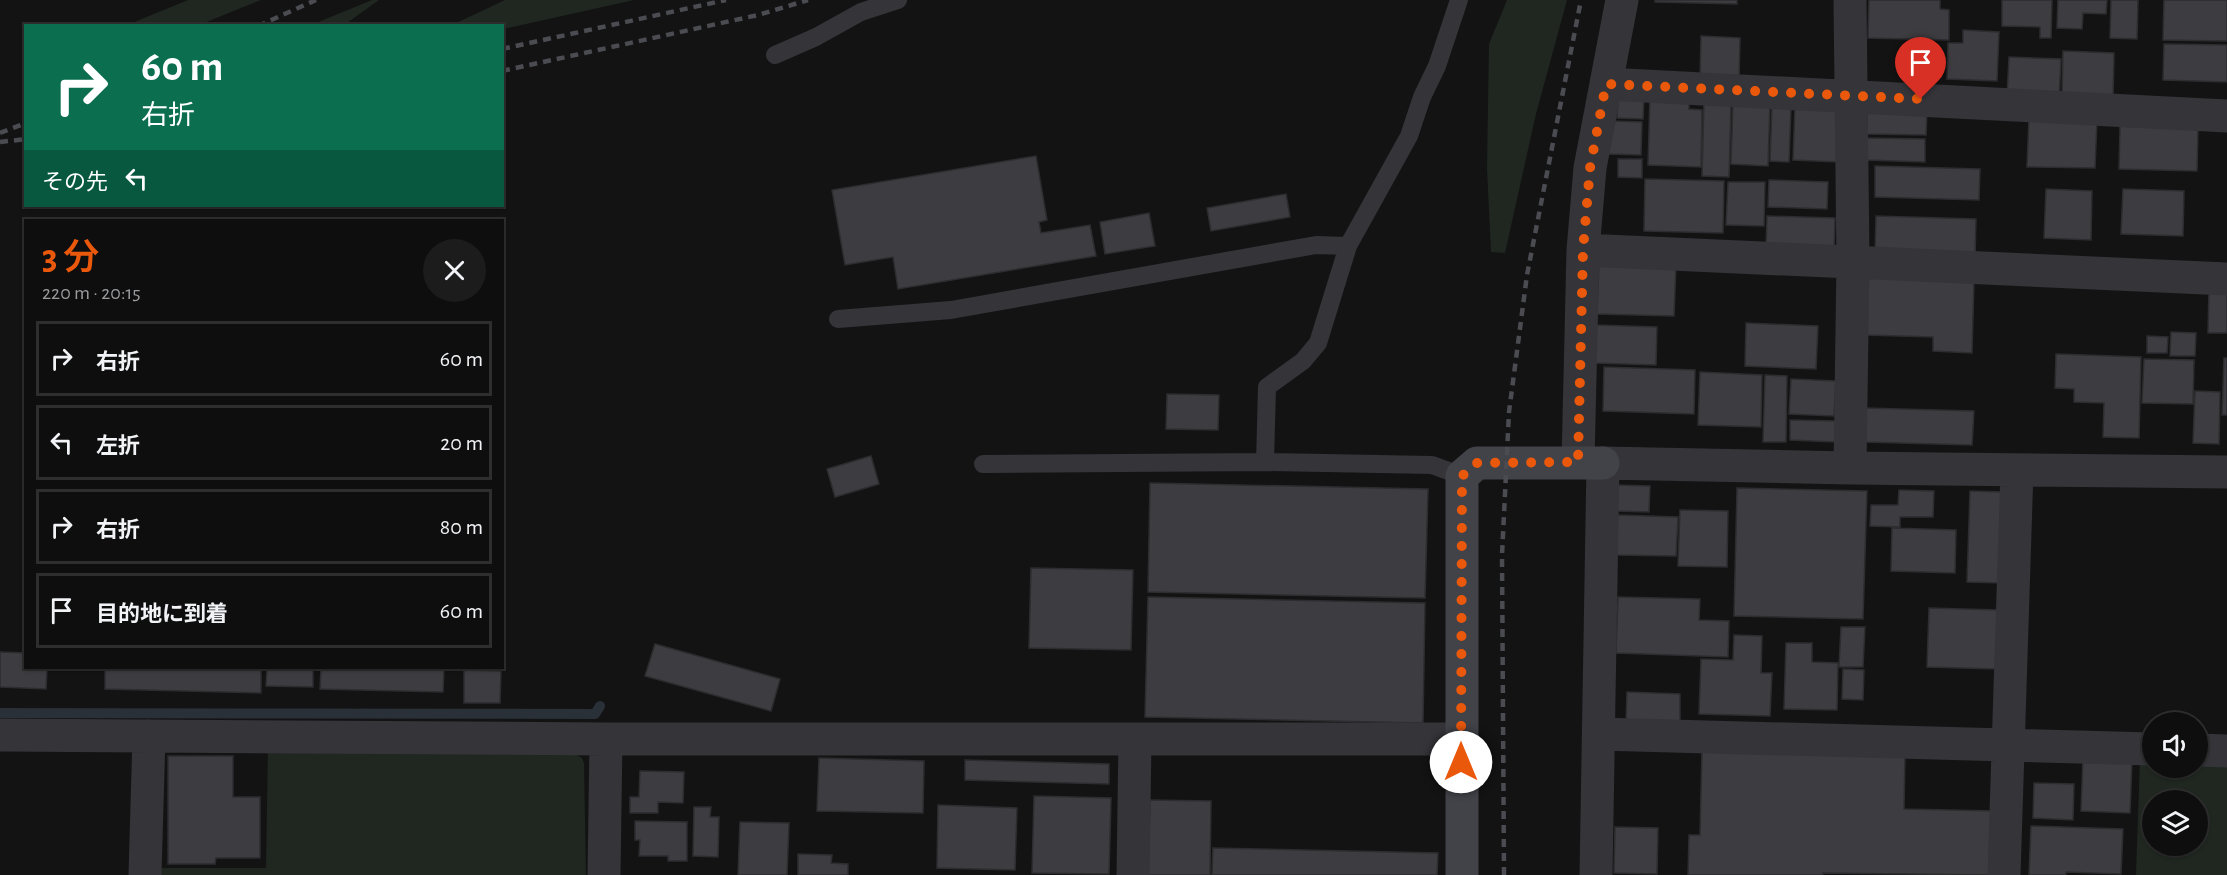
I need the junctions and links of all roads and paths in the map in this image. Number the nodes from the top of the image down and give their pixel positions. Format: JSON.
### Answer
{"nodes":[{"id":1,"x":898,"y":0,"type":"edge"},
{"id":2,"x":1459,"y":0,"type":"edge"},
{"id":3,"x":1622,"y":0,"type":"edge"},
{"id":4,"x":1850,"y":0,"type":"edge"},
{"id":5,"x":775,"y":55,"type":"dead end"},
{"id":6,"x":1606,"y":84,"type":"junction"},
{"id":7,"x":1850,"y":96,"type":"junction"},
{"id":8,"x":2227,"y":116,"type":"edge"},
{"id":9,"x":1348,"y":246,"type":"junction"},
{"id":10,"x":1583,"y":250,"type":"junction"},
{"id":11,"x":1853,"y":261,"type":"junction"},
{"id":12,"x":2227,"y":279,"type":"edge"},
{"id":13,"x":838,"y":319,"type":"dead end"},
{"id":14,"x":1265,"y":462,"type":"junction"},
{"id":15,"x":1590,"y":463,"type":"junction"},
{"id":16,"x":983,"y":464,"type":"dead end"},
{"id":17,"x":1851,"y":468,"type":"junction"},
{"id":18,"x":2017,"y":470,"type":"junction"},
{"id":19,"x":2227,"y":472,"type":"edge"},
{"id":20,"x":1462,"y":476,"type":"junction"},
{"id":21,"x":1599,"y":734,"type":"junction"},
{"id":22,"x":0,"y":735,"type":"edge"},
{"id":23,"x":149,"y":736,"type":"junction"},
{"id":24,"x":606,"y":738,"type":"junction"},
{"id":25,"x":1136,"y":739,"type":"junction"},
{"id":26,"x":1461,"y":739,"type":"junction"},
{"id":27,"x":2009,"y":745,"type":"junction"},
{"id":28,"x":2142,"y":749,"type":"edge"},
{"id":29,"x":2208,"y":750,"type":"edge"},
{"id":30,"x":2227,"y":751,"type":"edge"},
{"id":31,"x":145,"y":875,"type":"edge"},
{"id":32,"x":604,"y":875,"type":"edge"},
{"id":33,"x":1133,"y":875,"type":"edge"},
{"id":34,"x":1462,"y":875,"type":"edge"},
{"id":35,"x":1596,"y":875,"type":"edge"},
{"id":36,"x":2004,"y":875,"type":"edge"}],
"edges":[{"from":1,"to":5,"type":"lane"},
{"from":2,"to":9,"type":"lane"},
{"from":3,"to":6,"type":"street"},
{"from":4,"to":7,"type":"street"},
{"from":6,"to":7,"type":"street"},
{"from":6,"to":10,"type":"street"},
{"from":7,"to":8,"type":"street"},
{"from":7,"to":11,"type":"street"},
{"from":9,"to":13,"type":"lane"},
{"from":9,"to":14,"type":"lane"},
{"from":10,"to":11,"type":"street"},
{"from":10,"to":15,"type":"street"},
{"from":11,"to":12,"type":"street"},
{"from":11,"to":17,"type":"street"},
{"from":14,"to":16,"type":"lane"},
{"from":14,"to":20,"type":"lane"},
{"from":15,"to":17,"type":"street"},
{"from":15,"to":20,"type":"street"},
{"from":15,"to":21,"type":"street"},
{"from":17,"to":18,"type":"street"},
{"from":18,"to":19,"type":"street"},
{"from":18,"to":27,"type":"street"},
{"from":20,"to":26,"type":"street"},
{"from":21,"to":27,"type":"street"},
{"from":21,"to":35,"type":"street"},
{"from":22,"to":23,"type":"street"},
{"from":23,"to":24,"type":"street"},
{"from":23,"to":31,"type":"street"},
{"from":24,"to":25,"type":"street"},
{"from":24,"to":32,"type":"street"},
{"from":25,"to":26,"type":"street"},
{"from":25,"to":33,"type":"street"},
{"from":26,"to":34,"type":"street"},
{"from":27,"to":28,"type":"street"},
{"from":27,"to":36,"type":"street"},
{"from":29,"to":30,"type":"street"}]}
